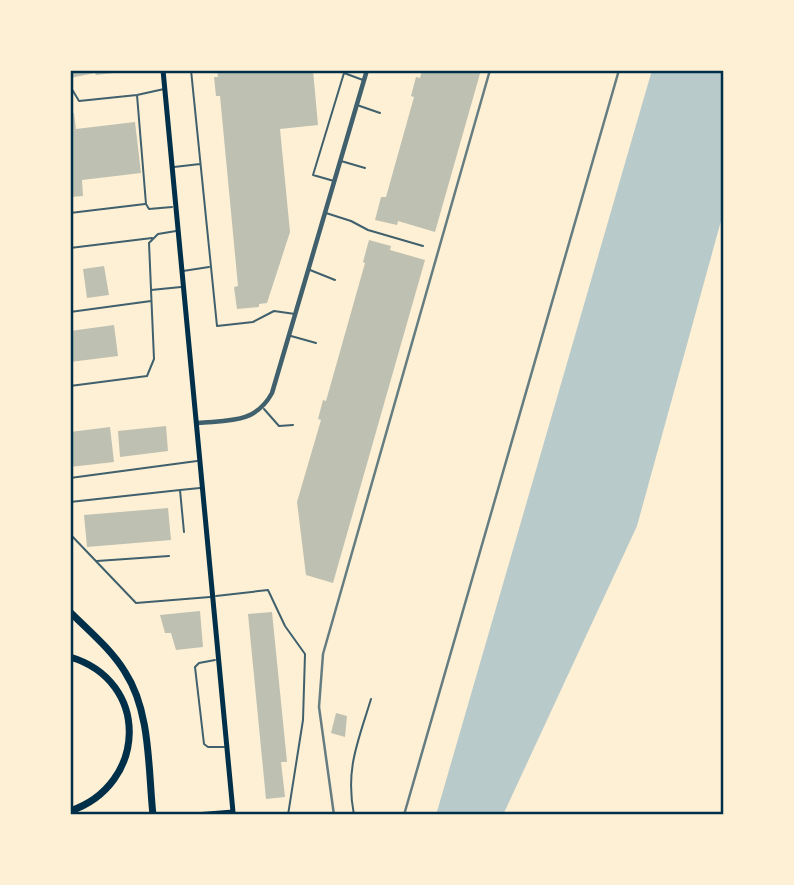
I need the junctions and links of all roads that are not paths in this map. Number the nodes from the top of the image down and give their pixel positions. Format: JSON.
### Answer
{"nodes":[{"id":1,"x":163,"y":70,"type":"edge"},
{"id":2,"x":191,"y":70,"type":"edge"},
{"id":3,"x":367,"y":70,"type":"edge"},
{"id":4,"x":344,"y":72,"type":"edge"},
{"id":5,"x":364,"y":80,"type":"junction"},
{"id":6,"x":70,"y":86,"type":"edge"},
{"id":7,"x":165,"y":89,"type":"junction"},
{"id":8,"x":136,"y":95,"type":"junction"},
{"id":9,"x":356,"y":105,"type":"junction"},
{"id":10,"x":380,"y":113,"type":"dead end"},
{"id":11,"x":340,"y":161,"type":"junction"},
{"id":12,"x":201,"y":163,"type":"junction"},
{"id":13,"x":173,"y":167,"type":"junction"},
{"id":14,"x":365,"y":169,"type":"dead end"},
{"id":15,"x":334,"y":181,"type":"junction"},
{"id":16,"x":146,"y":204,"type":"junction"},
{"id":17,"x":177,"y":206,"type":"junction"},
{"id":18,"x":70,"y":213,"type":"edge"},
{"id":19,"x":325,"y":213,"type":"junction"},
{"id":20,"x":179,"y":230,"type":"junction"},
{"id":21,"x":152,"y":238,"type":"junction"},
{"id":22,"x":423,"y":246,"type":"dead end"},
{"id":23,"x":70,"y":248,"type":"edge"},
{"id":24,"x":210,"y":267,"type":"junction"},
{"id":25,"x":309,"y":270,"type":"junction"},
{"id":26,"x":183,"y":271,"type":"junction"},
{"id":27,"x":335,"y":281,"type":"dead end"},
{"id":28,"x":185,"y":286,"type":"junction"},
{"id":29,"x":151,"y":290,"type":"junction"},
{"id":30,"x":152,"y":301,"type":"junction"},
{"id":31,"x":70,"y":312,"type":"edge"},
{"id":32,"x":296,"y":314,"type":"junction"},
{"id":33,"x":290,"y":336,"type":"junction"},
{"id":34,"x":316,"y":343,"type":"dead end"},
{"id":35,"x":70,"y":386,"type":"edge"},
{"id":36,"x":262,"y":407,"type":"junction"},
{"id":37,"x":198,"y":423,"type":"junction"},
{"id":38,"x":293,"y":425,"type":"dead end"},
{"id":39,"x":201,"y":461,"type":"junction"},
{"id":40,"x":70,"y":478,"type":"edge"},
{"id":41,"x":204,"y":488,"type":"junction"},
{"id":42,"x":180,"y":490,"type":"junction"},
{"id":43,"x":70,"y":502,"type":"edge"},
{"id":44,"x":184,"y":532,"type":"dead end"},
{"id":45,"x":70,"y":534,"type":"edge"},
{"id":46,"x":169,"y":555,"type":"dead end"},
{"id":47,"x":96,"y":561,"type":"junction"},
{"id":48,"x":214,"y":596,"type":"junction"},
{"id":49,"x":70,"y":612,"type":"edge"},
{"id":50,"x":70,"y":657,"type":"edge"},
{"id":51,"x":220,"y":660,"type":"junction"},
{"id":52,"x":370,"y":699,"type":"dead end"},
{"id":53,"x":227,"y":747,"type":"junction"},
{"id":54,"x":70,"y":811,"type":"edge"},
{"id":55,"x":233,"y":813,"type":"edge"},
{"id":56,"x":153,"y":815,"type":"edge"},
{"id":57,"x":195,"y":815,"type":"edge"},
{"id":58,"x":288,"y":815,"type":"edge"},
{"id":59,"x":354,"y":815,"type":"edge"}],
"edges":[{"from":1,"to":7,"type":"main road"},
{"from":2,"to":12,"type":"lane"},
{"from":3,"to":5,"type":"street"},
{"from":4,"to":5,"type":"lane"},
{"from":4,"to":15,"type":"lane"},
{"from":5,"to":9,"type":"street"},
{"from":6,"to":8,"type":"lane"},
{"from":7,"to":8,"type":"lane"},
{"from":7,"to":13,"type":"main road"},
{"from":8,"to":16,"type":"lane"},
{"from":9,"to":10,"type":"lane"},
{"from":9,"to":11,"type":"street"},
{"from":11,"to":14,"type":"lane"},
{"from":11,"to":15,"type":"street"},
{"from":12,"to":13,"type":"lane"},
{"from":12,"to":24,"type":"lane"},
{"from":13,"to":17,"type":"main road"},
{"from":15,"to":19,"type":"street"},
{"from":16,"to":17,"type":"lane"},
{"from":16,"to":18,"type":"lane"},
{"from":17,"to":20,"type":"main road"},
{"from":19,"to":22,"type":"lane"},
{"from":19,"to":25,"type":"street"},
{"from":20,"to":21,"type":"lane"},
{"from":20,"to":26,"type":"main road"},
{"from":21,"to":23,"type":"lane"},
{"from":21,"to":29,"type":"lane"},
{"from":24,"to":26,"type":"lane"},
{"from":24,"to":32,"type":"lane"},
{"from":25,"to":27,"type":"lane"},
{"from":25,"to":32,"type":"street"},
{"from":26,"to":28,"type":"main road"},
{"from":28,"to":29,"type":"lane"},
{"from":28,"to":37,"type":"main road"},
{"from":29,"to":30,"type":"lane"},
{"from":30,"to":31,"type":"lane"},
{"from":30,"to":35,"type":"lane"},
{"from":32,"to":33,"type":"street"},
{"from":33,"to":34,"type":"lane"},
{"from":33,"to":36,"type":"street"},
{"from":36,"to":37,"type":"street"},
{"from":36,"to":38,"type":"lane"},
{"from":37,"to":39,"type":"main road"},
{"from":39,"to":40,"type":"lane"},
{"from":39,"to":41,"type":"main road"},
{"from":41,"to":42,"type":"lane"},
{"from":41,"to":48,"type":"main road"},
{"from":42,"to":43,"type":"lane"},
{"from":42,"to":44,"type":"lane"},
{"from":45,"to":47,"type":"lane"},
{"from":46,"to":47,"type":"lane"},
{"from":47,"to":48,"type":"lane"},
{"from":48,"to":51,"type":"main road"},
{"from":48,"to":58,"type":"lane"},
{"from":49,"to":56,"type":"highway"},
{"from":50,"to":54,"type":"highway"},
{"from":51,"to":53,"type":"main road"},
{"from":51,"to":53,"type":"lane"},
{"from":52,"to":59,"type":"lane"},
{"from":53,"to":55,"type":"main road"},
{"from":55,"to":57,"type":"main road"}]}
